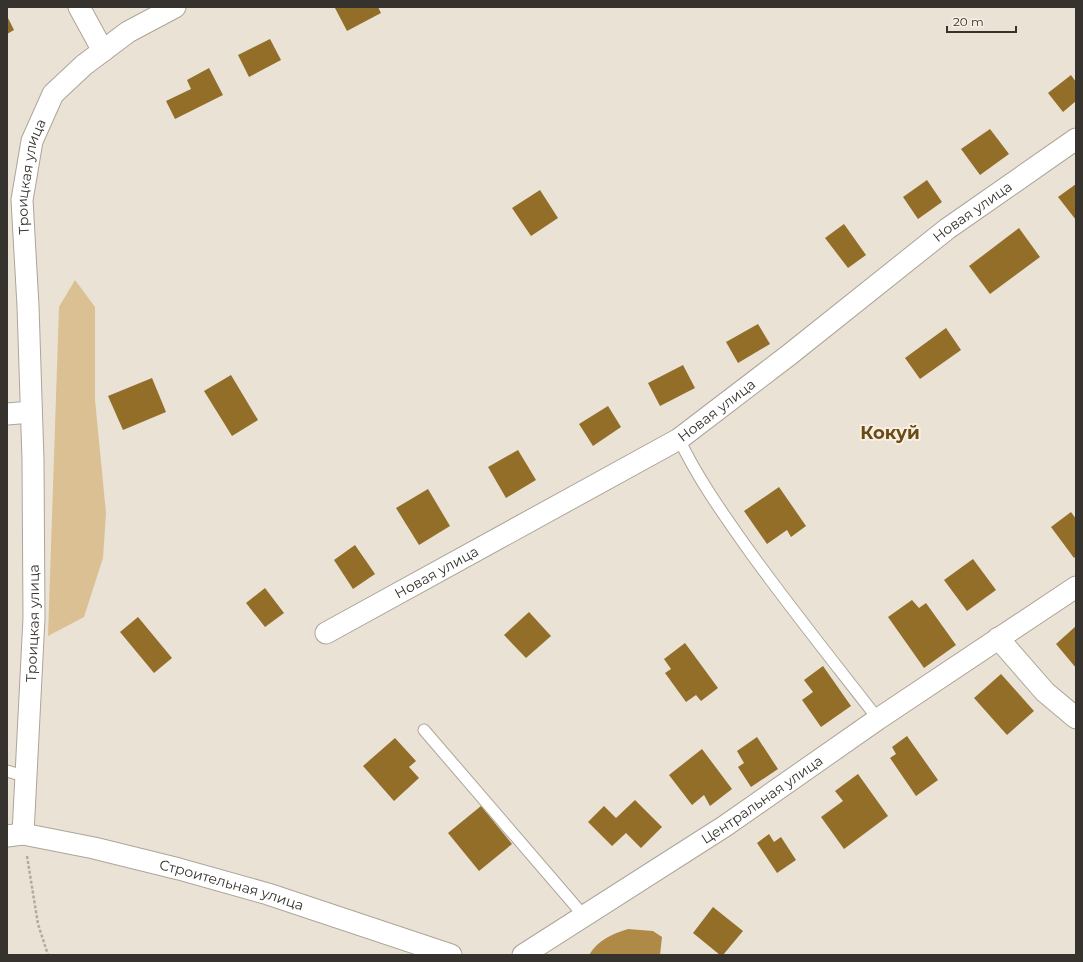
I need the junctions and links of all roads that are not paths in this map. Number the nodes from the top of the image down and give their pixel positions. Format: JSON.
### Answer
{"nodes":[{"id":1,"x":79,"y":7,"type":"edge"},
{"id":2,"x":175,"y":7,"type":"edge"},
{"id":3,"x":103,"y":51,"type":"junction"},
{"id":4,"x":1076,"y":140,"type":"edge"},
{"id":5,"x":14,"y":200,"type":"edge"},
{"id":6,"x":31,"y":412,"type":"junction"},
{"id":7,"x":7,"y":414,"type":"edge"},
{"id":8,"x":679,"y":440,"type":"junction"},
{"id":9,"x":1076,"y":587,"type":"edge"},
{"id":10,"x":326,"y":633,"type":"dead end"},
{"id":11,"x":998,"y":638,"type":"junction"},
{"id":12,"x":1076,"y":718,"type":"edge"},
{"id":13,"x":878,"y":719,"type":"junction"},
{"id":14,"x":424,"y":730,"type":"dead end"},
{"id":15,"x":7,"y":771,"type":"edge"},
{"id":16,"x":27,"y":777,"type":"junction"},
{"id":17,"x":15,"y":835,"type":"edge"},
{"id":18,"x":584,"y":916,"type":"junction"},
{"id":19,"x":451,"y":955,"type":"edge"},
{"id":20,"x":523,"y":955,"type":"edge"}],
"edges":[{"from":1,"to":3,"type":"street"},
{"from":2,"to":3,"type":"street","name":"Троицкая улица"},
{"from":3,"to":5,"type":"street","name":"Троицкая улица"},
{"from":4,"to":8,"type":"street","name":"Новая улица"},
{"from":5,"to":6,"type":"street","name":"Троицкая улица"},
{"from":6,"to":7,"type":"street"},
{"from":6,"to":16,"type":"street","name":"Троицкая улица"},
{"from":8,"to":10,"type":"street","name":"Новая улица"},
{"from":8,"to":13,"type":"lane"},
{"from":9,"to":11,"type":"street","name":"Центральная улица"},
{"from":11,"to":12,"type":"street"},
{"from":11,"to":13,"type":"street","name":"Центральная улица"},
{"from":13,"to":18,"type":"street","name":"Центральная улица"},
{"from":14,"to":18,"type":"lane"},
{"from":15,"to":16,"type":"lane"},
{"from":16,"to":17,"type":"street","name":"Троицкая улица"},
{"from":17,"to":19,"type":"street","name":"Строительная улица"},
{"from":18,"to":20,"type":"street","name":"Центральная улица"}]}
